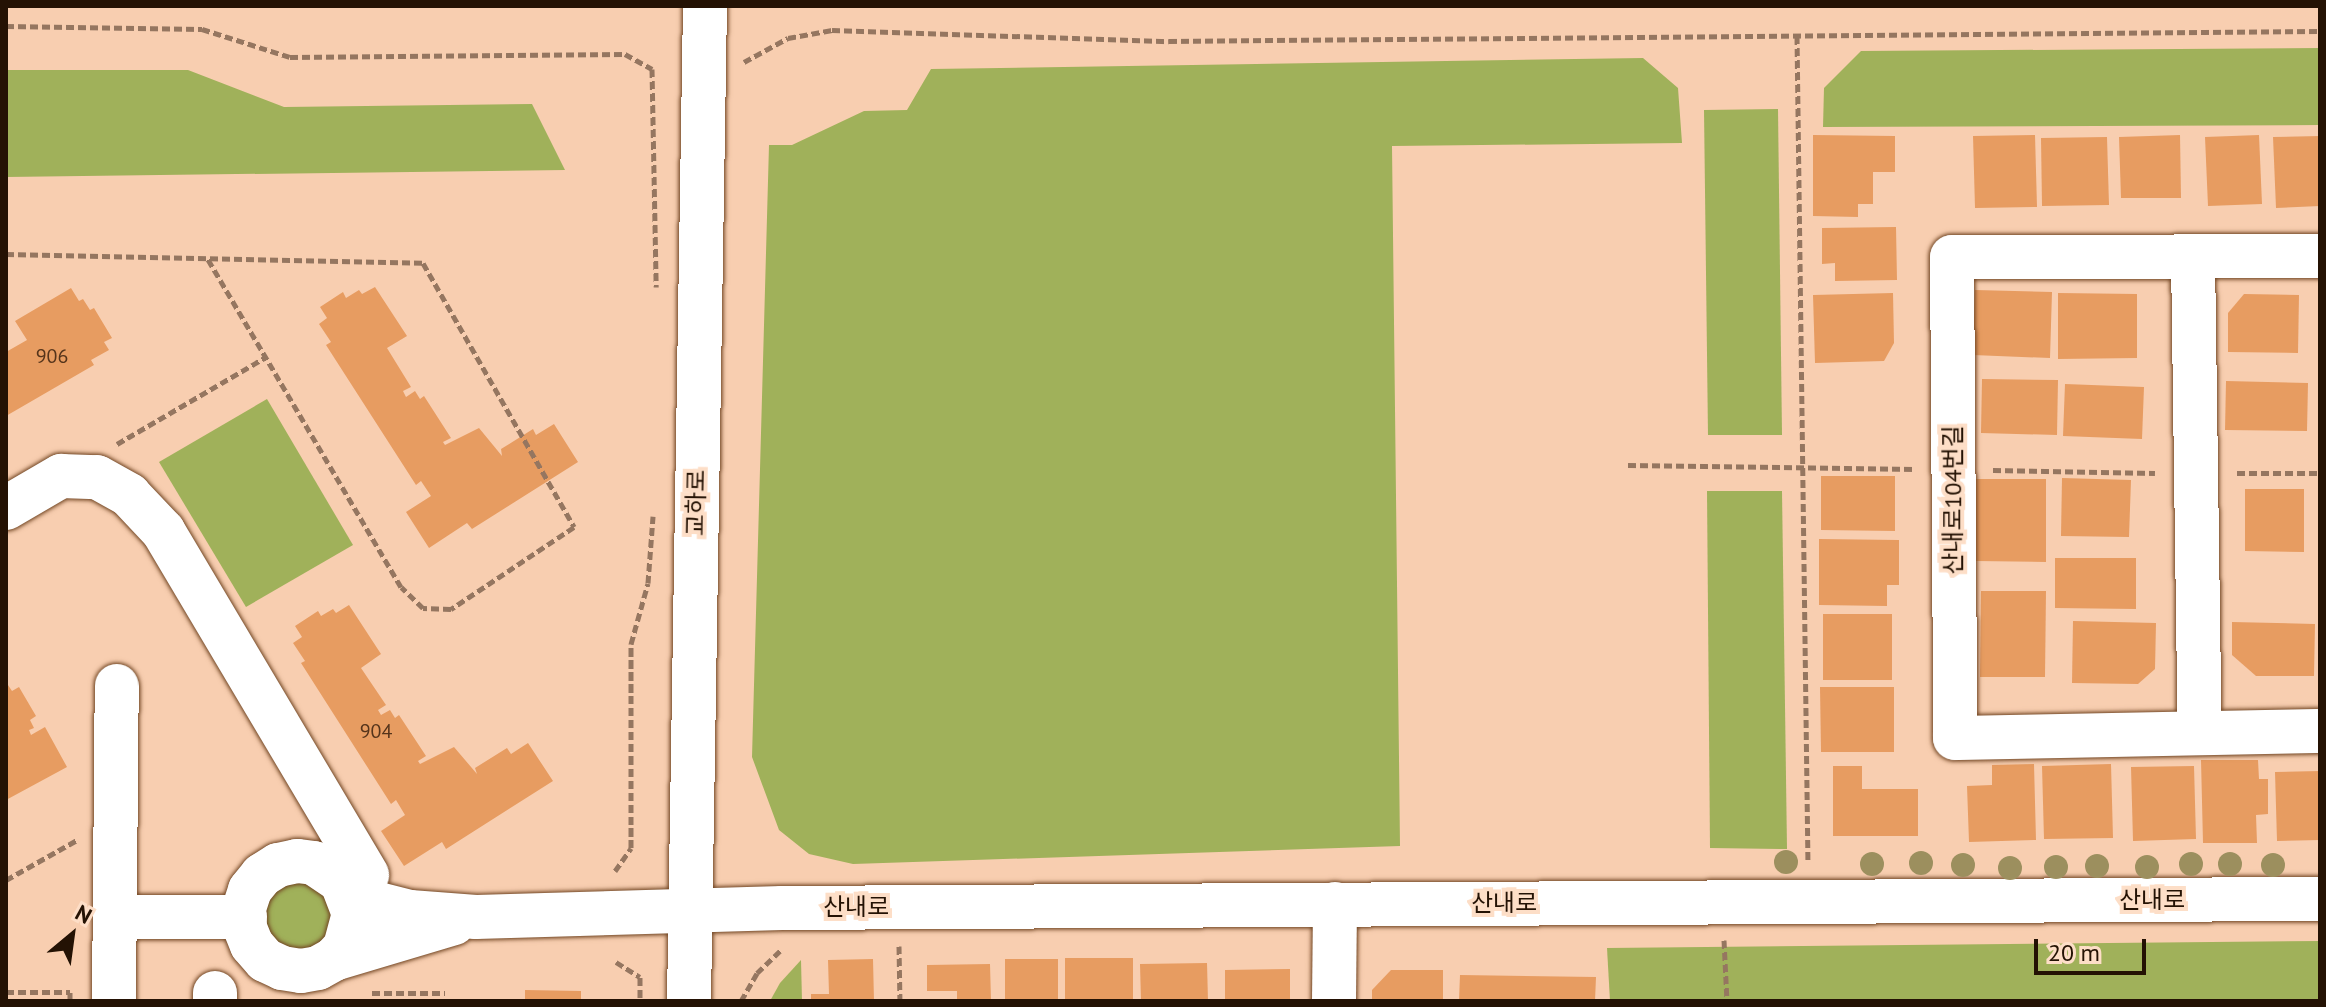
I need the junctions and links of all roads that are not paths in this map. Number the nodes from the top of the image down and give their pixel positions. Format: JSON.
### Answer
{"nodes":[{"id":1,"x":705,"y":6,"type":"edge"},
{"id":2,"x":2193,"y":256,"type":"junction"},
{"id":3,"x":2320,"y":256,"type":"edge"},
{"id":4,"x":6,"y":508,"type":"edge"},
{"id":5,"x":117,"y":686,"type":"dead end"},
{"id":6,"x":2320,"y":731,"type":"edge"},
{"id":7,"x":2200,"y":733,"type":"junction"},
{"id":8,"x":359,"y":886,"type":"junction"},
{"id":9,"x":2320,"y":899,"type":"edge"},
{"id":10,"x":1335,"y":904,"type":"junction"},
{"id":11,"x":688,"y":909,"type":"junction"},
{"id":12,"x":115,"y":917,"type":"junction"},
{"id":13,"x":245,"y":917,"type":"junction"},
{"id":14,"x":476,"y":917,"type":"junction"},
{"id":15,"x":334,"y":959,"type":"junction"},
{"id":16,"x":114,"y":1001,"type":"edge"},
{"id":17,"x":689,"y":1001,"type":"edge"},
{"id":18,"x":1334,"y":1001,"type":"edge"}],
"edges":[{"from":1,"to":11,"type":"street","name":"교하로"},
{"from":2,"to":3,"type":"street","name":"산내로104번길"},
{"from":2,"to":7,"type":"street"},
{"from":2,"to":7,"type":"street","name":"산내로104번길"},
{"from":4,"to":8,"type":"street"},
{"from":5,"to":12,"type":"street"},
{"from":6,"to":7,"type":"street","name":"산내로104번길"},
{"from":8,"to":13,"type":"street"},
{"from":8,"to":14,"type":"street"},
{"from":8,"to":15,"type":"street"},
{"from":9,"to":10,"type":"street","name":"산내로"},
{"from":10,"to":11,"type":"street","name":"산내로"},
{"from":10,"to":18,"type":"street"},
{"from":11,"to":14,"type":"street","name":"산내로"},
{"from":11,"to":17,"type":"street","name":"교하로"},
{"from":12,"to":13,"type":"street"},
{"from":12,"to":16,"type":"street"},
{"from":13,"to":15,"type":"street"},
{"from":14,"to":15,"type":"street"}]}
